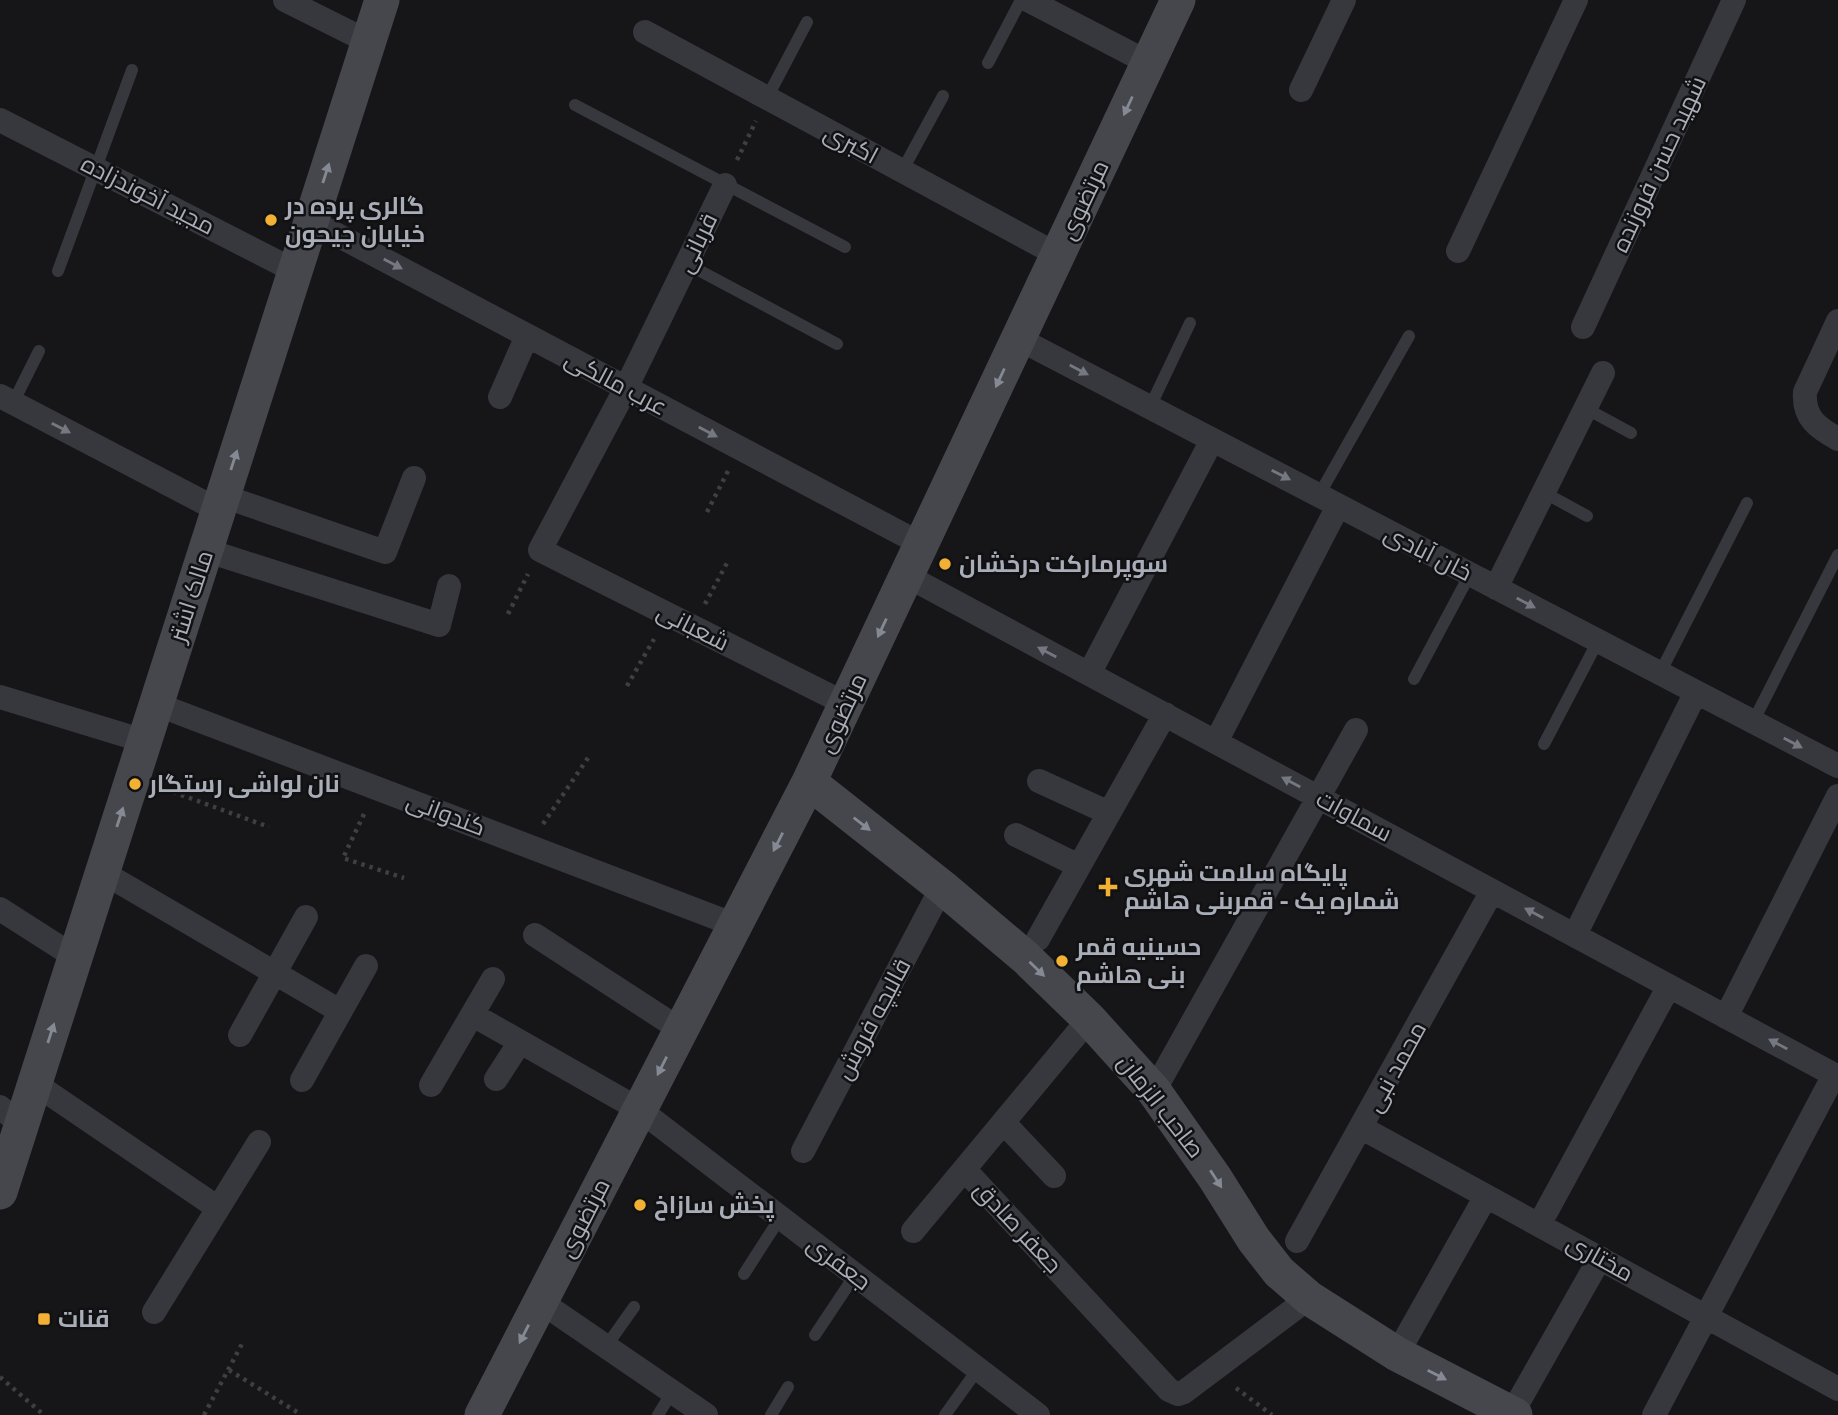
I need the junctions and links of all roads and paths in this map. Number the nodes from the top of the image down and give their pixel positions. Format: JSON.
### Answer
{"nodes":[{"id":1,"x":285,"y":0,"type":"edge"},
{"id":2,"x":382,"y":0,"type":"edge"},
{"id":3,"x":1021,"y":0,"type":"edge"},
{"id":4,"x":1028,"y":0,"type":"edge"},
{"id":5,"x":1178,"y":0,"type":"edge"},
{"id":6,"x":1344,"y":0,"type":"edge"},
{"id":7,"x":1576,"y":0,"type":"edge"},
{"id":8,"x":1734,"y":0,"type":"edge"},
{"id":9,"x":807,"y":22,"type":"dead end"},
{"id":10,"x":645,"y":32,"type":"dead end"},
{"id":11,"x":369,"y":42,"type":"junction"},
{"id":12,"x":988,"y":62,"type":"dead end"},
{"id":13,"x":1149,"y":63,"type":"junction"},
{"id":14,"x":132,"y":70,"type":"dead end"},
{"id":15,"x":1301,"y":90,"type":"dead end"},
{"id":16,"x":943,"y":96,"type":"dead end"},
{"id":17,"x":767,"y":98,"type":"junction"},
{"id":18,"x":576,"y":105,"type":"dead end"},
{"id":19,"x":0,"y":120,"type":"edge"},
{"id":20,"x":97,"y":170,"type":"junction"},
{"id":21,"x":902,"y":171,"type":"junction"},
{"id":22,"x":725,"y":185,"type":"junction"},
{"id":23,"x":311,"y":221,"type":"junction"},
{"id":24,"x":845,"y":247,"type":"dead end"},
{"id":25,"x":1458,"y":251,"type":"dead end"},
{"id":26,"x":1058,"y":255,"type":"junction"},
{"id":27,"x":687,"y":264,"type":"junction"},
{"id":28,"x":58,"y":271,"type":"dead end"},
{"id":29,"x":295,"y":271,"type":"junction"},
{"id":30,"x":1838,"y":321,"type":"edge"},
{"id":31,"x":1190,"y":323,"type":"dead end"},
{"id":32,"x":1583,"y":327,"type":"dead end"},
{"id":33,"x":527,"y":335,"type":"junction"},
{"id":34,"x":1409,"y":336,"type":"dead end"},
{"id":35,"x":1018,"y":339,"type":"junction"},
{"id":36,"x":837,"y":344,"type":"dead end"},
{"id":37,"x":40,"y":351,"type":"dead end"},
{"id":38,"x":1603,"y":373,"type":"dead end"},
{"id":39,"x":626,"y":388,"type":"junction"},
{"id":40,"x":500,"y":397,"type":"dead end"},
{"id":41,"x":4,"y":400,"type":"edge"},
{"id":42,"x":1150,"y":407,"type":"junction"},
{"id":43,"x":1585,"y":408,"type":"junction"},
{"id":44,"x":1631,"y":433,"type":"dead end"},
{"id":45,"x":1828,"y":433,"type":"edge"},
{"id":46,"x":1212,"y":440,"type":"junction"},
{"id":47,"x":739,"y":449,"type":"junction"},
{"id":48,"x":414,"y":478,"type":"dead end"},
{"id":49,"x":1544,"y":492,"type":"junction"},
{"id":50,"x":1329,"y":500,"type":"junction"},
{"id":51,"x":220,"y":503,"type":"junction"},
{"id":52,"x":1748,"y":503,"type":"dead end"},
{"id":53,"x":707,"y":512,"type":"dead end"},
{"id":54,"x":1587,"y":516,"type":"dead end"},
{"id":55,"x":921,"y":544,"type":"junction"},
{"id":56,"x":205,"y":550,"type":"junction"},
{"id":57,"x":540,"y":550,"type":"junction"},
{"id":58,"x":1838,"y":555,"type":"edge"},
{"id":59,"x":727,"y":563,"type":"dead end"},
{"id":60,"x":1470,"y":575,"type":"junction"},
{"id":61,"x":907,"y":576,"type":"junction"},
{"id":62,"x":449,"y":586,"type":"dead end"},
{"id":63,"x":1496,"y":588,"type":"junction"},
{"id":64,"x":509,"y":614,"type":"dead end"},
{"id":65,"x":668,"y":614,"type":"junction"},
{"id":66,"x":693,"y":627,"type":"junction"},
{"id":67,"x":1598,"y":641,"type":"junction"},
{"id":68,"x":1660,"y":673,"type":"junction"},
{"id":69,"x":1089,"y":674,"type":"junction"},
{"id":70,"x":1414,"y":679,"type":"dead end"},
{"id":71,"x":627,"y":686,"type":"dead end"},
{"id":72,"x":1696,"y":692,"type":"junction"},
{"id":73,"x":0,"y":697,"type":"edge"},
{"id":74,"x":156,"y":704,"type":"junction"},
{"id":75,"x":846,"y":704,"type":"junction"},
{"id":76,"x":1164,"y":714,"type":"junction"},
{"id":77,"x":1753,"y":722,"type":"junction"},
{"id":78,"x":1356,"y":730,"type":"dead end"},
{"id":79,"x":144,"y":741,"type":"junction"},
{"id":80,"x":1216,"y":742,"type":"junction"},
{"id":81,"x":1544,"y":744,"type":"dead end"},
{"id":82,"x":590,"y":755,"type":"dead end"},
{"id":83,"x":1838,"y":766,"type":"edge"},
{"id":84,"x":132,"y":777,"type":"junction"},
{"id":85,"x":1040,"y":780,"type":"dead end"},
{"id":86,"x":809,"y":782,"type":"junction"},
{"id":87,"x":376,"y":788,"type":"junction"},
{"id":88,"x":1838,"y":796,"type":"edge"},
{"id":89,"x":1318,"y":797,"type":"junction"},
{"id":90,"x":1109,"y":813,"type":"junction"},
{"id":91,"x":269,"y":827,"type":"dead end"},
{"id":92,"x":1016,"y":835,"type":"dead end"},
{"id":93,"x":528,"y":846,"type":"junction"},
{"id":94,"x":1079,"y":866,"type":"junction"},
{"id":95,"x":102,"y":872,"type":"junction"},
{"id":96,"x":404,"y":878,"type":"dead end"},
{"id":97,"x":942,"y":887,"type":"junction"},
{"id":98,"x":1492,"y":891,"type":"junction"},
{"id":99,"x":0,"y":909,"type":"edge"},
{"id":100,"x":306,"y":917,"type":"dead end"},
{"id":101,"x":735,"y":925,"type":"junction"},
{"id":102,"x":535,"y":935,"type":"dead end"},
{"id":103,"x":1575,"y":935,"type":"junction"},
{"id":104,"x":1038,"y":939,"type":"dead end"},
{"id":105,"x":75,"y":957,"type":"junction"},
{"id":106,"x":366,"y":966,"type":"dead end"},
{"id":107,"x":275,"y":973,"type":"junction"},
{"id":108,"x":494,"y":979,"type":"dead end"},
{"id":109,"x":1669,"y":986,"type":"junction"},
{"id":110,"x":340,"y":1011,"type":"junction"},
{"id":111,"x":473,"y":1015,"type":"junction"},
{"id":112,"x":1727,"y":1017,"type":"junction"},
{"id":113,"x":1089,"y":1019,"type":"junction"},
{"id":114,"x":681,"y":1030,"type":"junction"},
{"id":115,"x":240,"y":1035,"type":"dead end"},
{"id":116,"x":520,"y":1042,"type":"junction"},
{"id":117,"x":1836,"y":1076,"type":"edge"},
{"id":118,"x":496,"y":1079,"type":"dead end"},
{"id":119,"x":302,"y":1080,"type":"dead end"},
{"id":120,"x":34,"y":1083,"type":"junction"},
{"id":121,"x":431,"y":1085,"type":"dead end"},
{"id":122,"x":1154,"y":1091,"type":"junction"},
{"id":123,"x":640,"y":1110,"type":"junction"},
{"id":124,"x":11,"y":1116,"type":"edge"},
{"id":125,"x":1004,"y":1123,"type":"junction"},
{"id":126,"x":1362,"y":1128,"type":"junction"},
{"id":127,"x":259,"y":1142,"type":"dead end"},
{"id":128,"x":803,"y":1151,"type":"dead end"},
{"id":129,"x":965,"y":1170,"type":"junction"},
{"id":130,"x":1054,"y":1176,"type":"dead end"},
{"id":131,"x":0,"y":1192,"type":"edge"},
{"id":132,"x":1486,"y":1196,"type":"junction"},
{"id":133,"x":218,"y":1208,"type":"junction"},
{"id":134,"x":780,"y":1218,"type":"junction"},
{"id":135,"x":1539,"y":1225,"type":"junction"},
{"id":136,"x":914,"y":1231,"type":"dead end"},
{"id":137,"x":1297,"y":1241,"type":"dead end"},
{"id":138,"x":1600,"y":1258,"type":"junction"},
{"id":139,"x":744,"y":1274,"type":"dead end"},
{"id":140,"x":855,"y":1275,"type":"junction"},
{"id":141,"x":1309,"y":1298,"type":"junction"},
{"id":142,"x":541,"y":1302,"type":"junction"},
{"id":143,"x":634,"y":1307,"type":"dead end"},
{"id":144,"x":154,"y":1311,"type":"dead end"},
{"id":145,"x":1706,"y":1317,"type":"junction"},
{"id":146,"x":815,"y":1335,"type":"dead end"},
{"id":147,"x":243,"y":1342,"type":"dead end"},
{"id":148,"x":605,"y":1348,"type":"junction"},
{"id":149,"x":1396,"y":1354,"type":"junction"},
{"id":150,"x":978,"y":1369,"type":"junction"},
{"id":151,"x":229,"y":1370,"type":"junction"},
{"id":152,"x":1211,"y":1370,"type":"junction"},
{"id":153,"x":0,"y":1377,"type":"edge"},
{"id":154,"x":788,"y":1387,"type":"dead end"},
{"id":155,"x":1838,"y":1389,"type":"edge"},
{"id":156,"x":672,"y":1392,"type":"junction"},
{"id":157,"x":297,"y":1412,"type":"dead end"},
{"id":158,"x":44,"y":1415,"type":"edge"},
{"id":159,"x":204,"y":1415,"type":"edge"},
{"id":160,"x":482,"y":1415,"type":"edge"},
{"id":161,"x":658,"y":1415,"type":"edge"},
{"id":162,"x":706,"y":1415,"type":"edge"},
{"id":163,"x":771,"y":1415,"type":"edge"},
{"id":164,"x":945,"y":1415,"type":"edge"},
{"id":165,"x":1038,"y":1415,"type":"edge"},
{"id":166,"x":1272,"y":1415,"type":"edge"},
{"id":167,"x":1513,"y":1415,"type":"edge"},
{"id":168,"x":1654,"y":1415,"type":"edge"}],
"edges":[{"from":1,"to":11,"type":"street"},
{"from":2,"to":11,"type":"street","name":"مالک اشتر"},
{"from":3,"to":12,"type":"lane"},
{"from":4,"to":13,"type":"street"},
{"from":5,"to":13,"type":"street","name":"مرتضوی"},
{"from":6,"to":15,"type":"street"},
{"from":7,"to":25,"type":"street"},
{"from":8,"to":32,"type":"street","name":"شهید حسن فروزنده"},
{"from":9,"to":17,"type":"lane"},
{"from":10,"to":17,"type":"street","name":"اکبری"},
{"from":23,"to":11,"type":"street","name":"مالک اشتر","one_way":true},
{"from":13,"to":26,"type":"street","name":"مرتضوی","one_way":true},
{"from":14,"to":20,"type":"lane"},
{"from":16,"to":21,"type":"lane"},
{"from":17,"to":21,"type":"street","name":"اکبری"},
{"from":17,"to":22,"type":"path","name":"قربانی"},
{"from":18,"to":22,"type":"lane"},
{"from":19,"to":20,"type":"street","name":"مجید آخوندزاده"},
{"from":20,"to":28,"type":"lane"},
{"from":20,"to":29,"type":"street","name":"مجید آخوندزاده"},
{"from":21,"to":26,"type":"street","name":"اکبری"},
{"from":22,"to":24,"type":"lane"},
{"from":22,"to":27,"type":"street","name":"قربانی"},
{"from":23,"to":29,"type":"street","name":"مالک اشتر"},
{"from":23,"to":33,"type":"street","name":"عرب مالکی","one_way":true},
{"from":26,"to":35,"type":"street","name":"مرتضوی"},
{"from":27,"to":36,"type":"lane"},
{"from":27,"to":39,"type":"street","name":"قربانی"},
{"from":51,"to":29,"type":"street","name":"مالک اشتر","one_way":true},
{"from":30,"to":45,"type":"street"},
{"from":31,"to":42,"type":"lane"},
{"from":33,"to":39,"type":"street","name":"عرب مالکی"},
{"from":33,"to":40,"type":"street"},
{"from":34,"to":50,"type":"lane"},
{"from":35,"to":42,"type":"street","name":"خان آبادی","one_way":true},
{"from":35,"to":55,"type":"street","name":"مرتضوی","one_way":true},
{"from":37,"to":41,"type":"lane"},
{"from":38,"to":43,"type":"street"},
{"from":39,"to":47,"type":"street","name":"عرب مالکی","one_way":true},
{"from":39,"to":57,"type":"street","name":"قربانی"},
{"from":41,"to":51,"type":"street","one_way":true},
{"from":42,"to":46,"type":"street","name":"خان آبادی"},
{"from":43,"to":44,"type":"lane"},
{"from":43,"to":49,"type":"street"},
{"from":46,"to":50,"type":"street","name":"خان آبادی","one_way":true},
{"from":46,"to":69,"type":"street"},
{"from":47,"to":53,"type":"path"},
{"from":47,"to":55,"type":"street","name":"عرب مالکی"},
{"from":48,"to":51,"type":"street"},
{"from":49,"to":54,"type":"lane"},
{"from":49,"to":63,"type":"street"},
{"from":50,"to":60,"type":"street","name":"خان آبادی"},
{"from":50,"to":80,"type":"street"},
{"from":51,"to":56,"type":"street","name":"مالک اشتر"},
{"from":52,"to":68,"type":"lane"},
{"from":55,"to":61,"type":"street","name":"مرتضوی"},
{"from":56,"to":62,"type":"street"},
{"from":56,"to":74,"type":"street","name":"مالک اشتر"},
{"from":57,"to":64,"type":"path"},
{"from":57,"to":65,"type":"street","name":"شعبانی"},
{"from":58,"to":77,"type":"lane"},
{"from":59,"to":66,"type":"path"},
{"from":60,"to":63,"type":"street","name":"خان آبادی"},
{"from":60,"to":70,"type":"lane"},
{"from":69,"to":61,"type":"street","name":"سماوات","one_way":true},
{"from":61,"to":75,"type":"street","name":"مرتضوی","one_way":true},
{"from":63,"to":67,"type":"street","name":"خان آبادی","one_way":true},
{"from":65,"to":66,"type":"street","name":"شعبانی"},
{"from":65,"to":71,"type":"path"},
{"from":66,"to":75,"type":"street","name":"شعبانی"},
{"from":67,"to":68,"type":"street","name":"خان آبادی"},
{"from":67,"to":81,"type":"lane"},
{"from":68,"to":72,"type":"street","name":"خان آبادی"},
{"from":69,"to":76,"type":"street","name":"سماوات"},
{"from":72,"to":77,"type":"street","name":"خان آبادی"},
{"from":72,"to":103,"type":"street"},
{"from":73,"to":79,"type":"street"},
{"from":74,"to":79,"type":"street","name":"مالک اشتر"},
{"from":74,"to":87,"type":"street","name":"کندوانی"},
{"from":75,"to":86,"type":"street","name":"مرتضوی"},
{"from":76,"to":80,"type":"street","name":"سماوات"},
{"from":76,"to":90,"type":"street"},
{"from":77,"to":83,"type":"street","name":"خان آبادی","one_way":true},
{"from":78,"to":89,"type":"street"},
{"from":79,"to":84,"type":"street","name":"مالک اشتر"},
{"from":89,"to":80,"type":"street","name":"سماوات","one_way":true},
{"from":82,"to":93,"type":"path"},
{"from":84,"to":91,"type":"path"},
{"from":95,"to":84,"type":"street","name":"مالک اشتر","one_way":true},
{"from":85,"to":90,"type":"street"},
{"from":86,"to":97,"type":"street","name":"صاحب الزمان","one_way":true},
{"from":86,"to":101,"type":"street","name":"مرتضوی","one_way":true},
{"from":87,"to":93,"type":"street","name":"کندوانی"},
{"from":87,"to":96,"type":"path"},
{"from":88,"to":112,"type":"street"},
{"from":89,"to":98,"type":"street","name":"سماوات"},
{"from":89,"to":122,"type":"street"},
{"from":90,"to":94,"type":"street"},
{"from":92,"to":94,"type":"street"},
{"from":93,"to":101,"type":"street","name":"کندوانی"},
{"from":94,"to":104,"type":"street"},
{"from":95,"to":105,"type":"street","name":"مالک اشتر"},
{"from":95,"to":107,"type":"street"},
{"from":97,"to":113,"type":"street","name":"صاحب الزمان","one_way":true},
{"from":97,"to":128,"type":"street","name":"قالیچه فروش"},
{"from":103,"to":98,"type":"street","name":"سماوات","one_way":true},
{"from":98,"to":126,"type":"street","name":"محمد نبی"},
{"from":99,"to":105,"type":"street"},
{"from":100,"to":107,"type":"street"},
{"from":101,"to":114,"type":"street","name":"مرتضوی"},
{"from":102,"to":114,"type":"street"},
{"from":103,"to":109,"type":"street","name":"سماوات"},
{"from":120,"to":105,"type":"street","name":"مالک اشتر","one_way":true},
{"from":106,"to":110,"type":"street"},
{"from":107,"to":110,"type":"street"},
{"from":107,"to":115,"type":"street"},
{"from":108,"to":111,"type":"street"},
{"from":109,"to":112,"type":"street","name":"سماوات"},
{"from":109,"to":135,"type":"street"},
{"from":110,"to":119,"type":"street"},
{"from":111,"to":116,"type":"street","name":"جعفری"},
{"from":111,"to":121,"type":"street"},
{"from":117,"to":112,"type":"street","name":"سماوات","one_way":true},
{"from":113,"to":122,"type":"street","name":"صاحب الزمان"},
{"from":113,"to":125,"type":"street","name":"جعفر صادق"},
{"from":114,"to":123,"type":"street","name":"مرتضوی","one_way":true},
{"from":116,"to":118,"type":"street"},
{"from":116,"to":123,"type":"street","name":"جعفری"},
{"from":117,"to":145,"type":"street"},
{"from":120,"to":124,"type":"street","name":"مالک اشتر"},
{"from":120,"to":133,"type":"street"},
{"from":122,"to":141,"type":"street","name":"صاحب الزمان","one_way":true},
{"from":123,"to":134,"type":"street","name":"جعفری"},
{"from":123,"to":142,"type":"street","name":"مرتضوی"},
{"from":124,"to":131,"type":"street","name":"مالک اشتر"},
{"from":125,"to":129,"type":"street","name":"جعفر صادق"},
{"from":125,"to":130,"type":"street"},
{"from":126,"to":132,"type":"street","name":"مختاری"},
{"from":126,"to":137,"type":"street","name":"محمد نبی"},
{"from":127,"to":133,"type":"street"},
{"from":129,"to":136,"type":"street"},
{"from":129,"to":152,"type":"street","name":"جعفر صادق"},
{"from":132,"to":135,"type":"street","name":"مختاری"},
{"from":132,"to":149,"type":"street"},
{"from":133,"to":144,"type":"street"},
{"from":134,"to":139,"type":"lane"},
{"from":134,"to":140,"type":"street","name":"جعفری"},
{"from":135,"to":138,"type":"street","name":"مختاری"},
{"from":138,"to":145,"type":"street","name":"مختاری"},
{"from":138,"to":167,"type":"street"},
{"from":140,"to":146,"type":"lane"},
{"from":140,"to":150,"type":"street","name":"جعفری"},
{"from":141,"to":149,"type":"street","name":"صاحب الزمان"},
{"from":141,"to":152,"type":"street"},
{"from":142,"to":148,"type":"street"},
{"from":142,"to":160,"type":"street","name":"مرتضوی","one_way":true},
{"from":143,"to":148,"type":"lane"},
{"from":145,"to":155,"type":"street","name":"مختاری"},
{"from":145,"to":168,"type":"street"},
{"from":147,"to":151,"type":"path"},
{"from":148,"to":156,"type":"street"},
{"from":149,"to":167,"type":"street","name":"صاحب الزمان","one_way":true},
{"from":150,"to":164,"type":"lane"},
{"from":150,"to":165,"type":"street","name":"جعفری"},
{"from":151,"to":157,"type":"path"},
{"from":151,"to":159,"type":"path"},
{"from":152,"to":166,"type":"path"},
{"from":153,"to":158,"type":"path"},
{"from":154,"to":163,"type":"lane"},
{"from":156,"to":161,"type":"lane"},
{"from":156,"to":162,"type":"street"}]}
